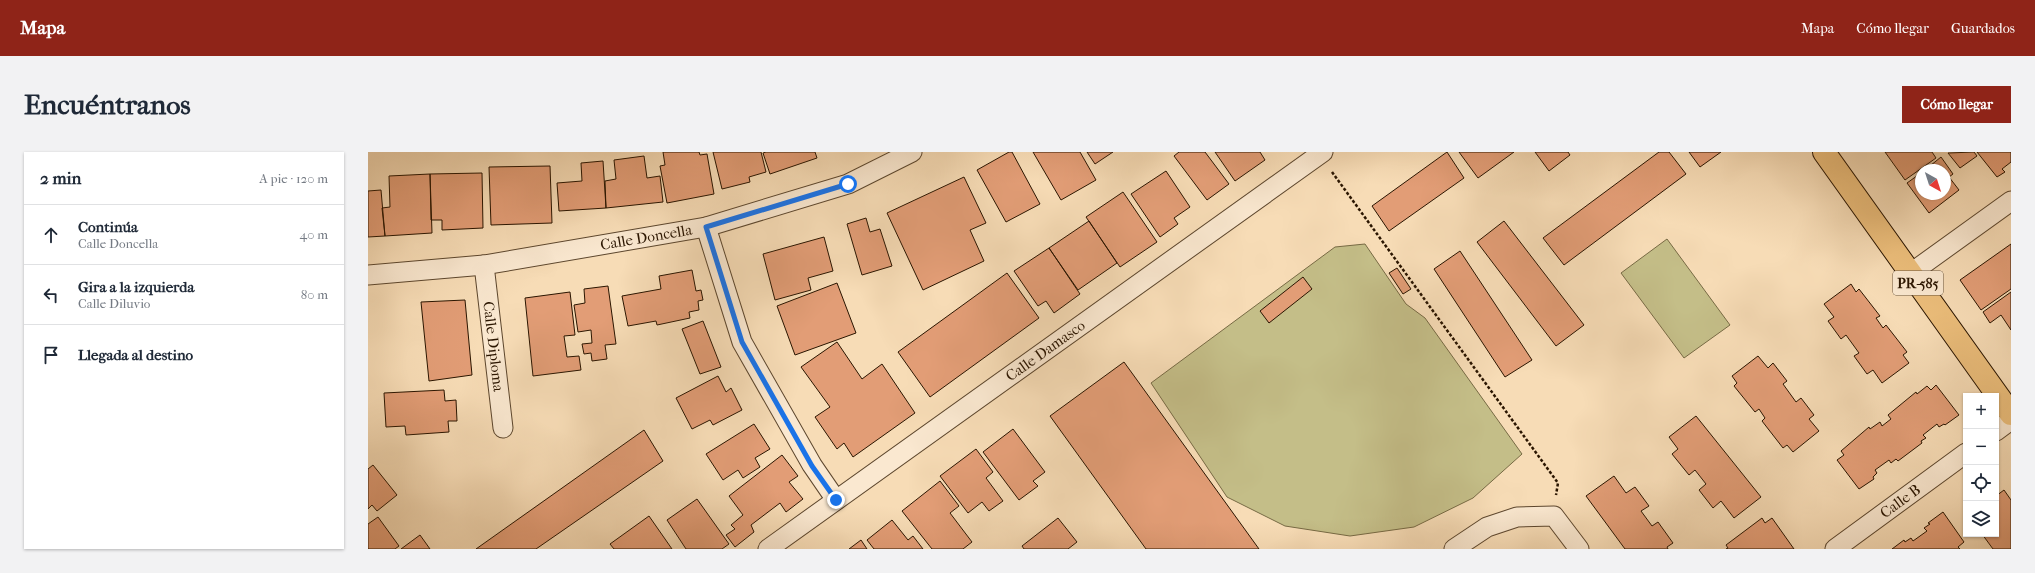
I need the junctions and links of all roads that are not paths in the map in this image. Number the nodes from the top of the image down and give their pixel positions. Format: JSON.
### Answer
{"nodes":[{"id":1,"x":912,"y":152,"type":"edge"},
{"id":2,"x":1323,"y":152,"type":"edge"},
{"id":3,"x":1824,"y":152,"type":"edge"},
{"id":4,"x":2011,"y":201,"type":"edge"},
{"id":5,"x":706,"y":227,"type":"junction"},
{"id":6,"x":484,"y":266,"type":"junction"},
{"id":7,"x":1911,"y":273,"type":"junction"},
{"id":8,"x":368,"y":275,"type":"edge"},
{"id":9,"x":2011,"y":414,"type":"edge"},
{"id":10,"x":2011,"y":420,"type":"edge"},
{"id":11,"x":503,"y":428,"type":"dead end"},
{"id":12,"x":1999,"y":429,"type":"edge"},
{"id":13,"x":1963,"y":455,"type":"edge"},
{"id":14,"x":836,"y":500,"type":"junction"},
{"id":15,"x":768,"y":549,"type":"edge"},
{"id":16,"x":1454,"y":549,"type":"edge"},
{"id":17,"x":1579,"y":549,"type":"edge"},
{"id":18,"x":1835,"y":549,"type":"edge"}],
"edges":[{"from":1,"to":5,"type":"street","name":"Calle Doncella"},
{"from":2,"to":14,"type":"street","name":"Calle Damasco"},
{"from":3,"to":7,"type":"main road","number":"PR-585"},
{"from":4,"to":7,"type":"street"},
{"from":5,"to":6,"type":"street","name":"Calle Doncella"},
{"from":5,"to":14,"type":"street"},
{"from":6,"to":8,"type":"street","name":"Calle Doncella"},
{"from":6,"to":11,"type":"street","name":"Calle Diploma"},
{"from":7,"to":9,"type":"main road","number":"PR-585"},
{"from":10,"to":12,"type":"street"},
{"from":13,"to":18,"type":"street","name":"Calle B"},
{"from":14,"to":15,"type":"street","name":"Calle Damasco"},
{"from":16,"to":17,"type":"street"}]}
